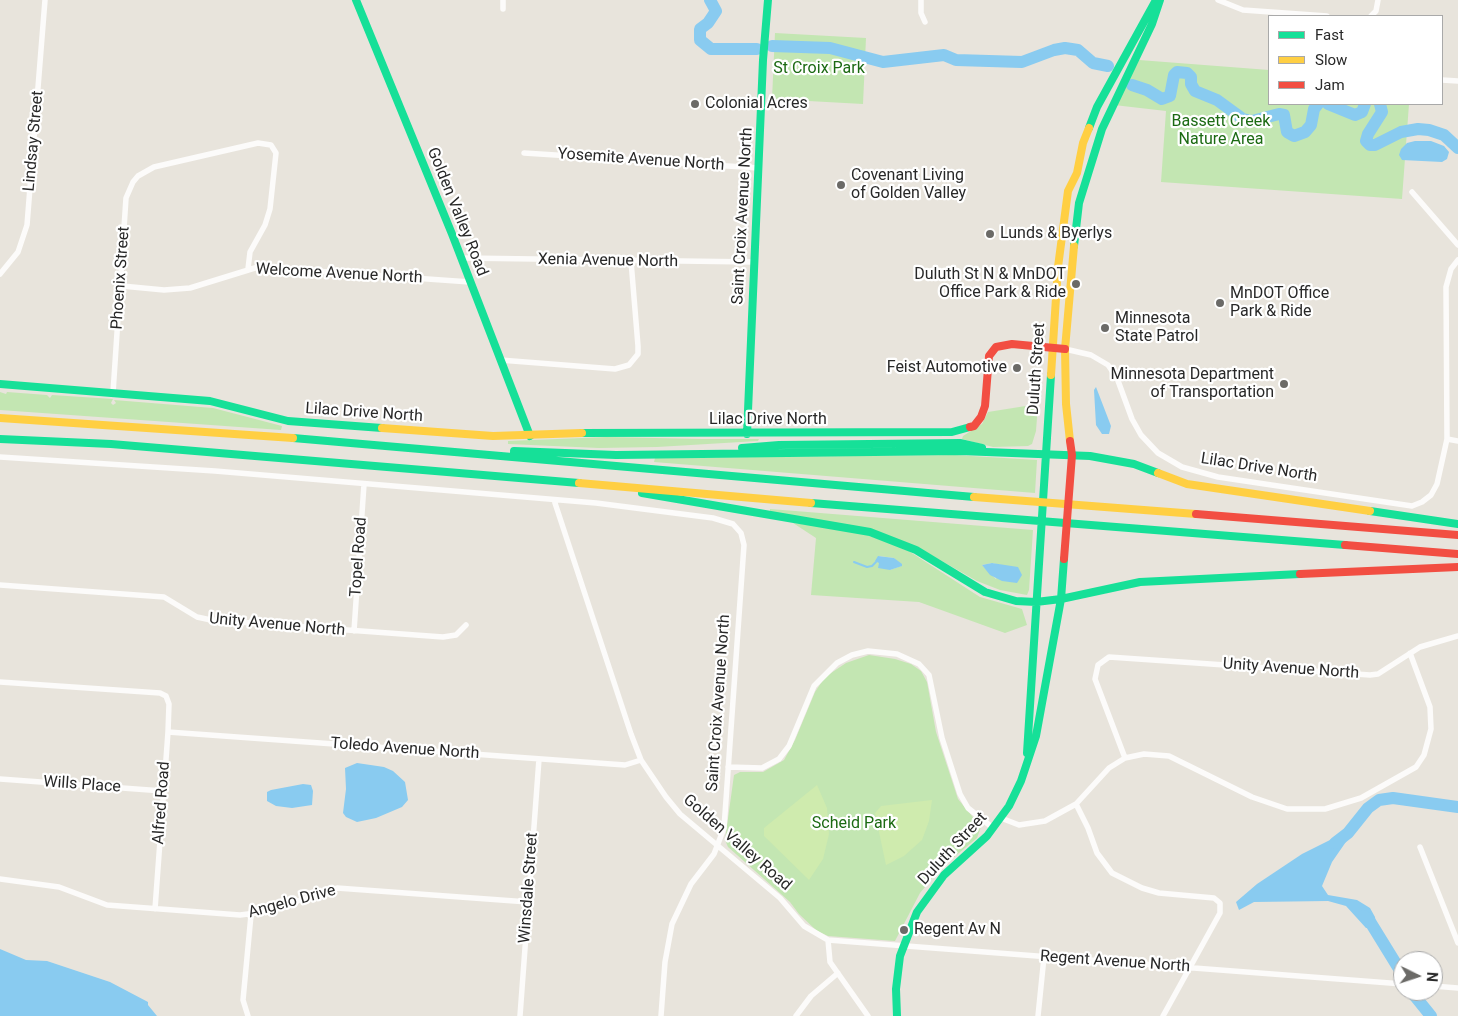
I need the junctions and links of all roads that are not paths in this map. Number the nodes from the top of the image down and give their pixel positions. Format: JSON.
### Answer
{"nodes":[{"id":1,"x":45,"y":0,"type":"edge"},
{"id":2,"x":356,"y":0,"type":"edge"},
{"id":3,"x":504,"y":0,"type":"edge"},
{"id":4,"x":768,"y":0,"type":"edge"},
{"id":5,"x":921,"y":0,"type":"edge"},
{"id":6,"x":1156,"y":0,"type":"edge"},
{"id":7,"x":1160,"y":0,"type":"edge"},
{"id":8,"x":1218,"y":0,"type":"edge"},
{"id":9,"x":1378,"y":0,"type":"edge"},
{"id":10,"x":503,"y":10,"type":"dead end"},
{"id":11,"x":1313,"y":15,"type":"edge"},
{"id":12,"x":1372,"y":15,"type":"edge"},
{"id":13,"x":925,"y":22,"type":"dead end"},
{"id":14,"x":1443,"y":80,"type":"edge"},
{"id":15,"x":1458,"y":81,"type":"edge"},
{"id":16,"x":524,"y":152,"type":"dead end"},
{"id":17,"x":759,"y":168,"type":"junction"},
{"id":18,"x":1412,"y":192,"type":"dead end"},
{"id":19,"x":1458,"y":245,"type":"edge"},
{"id":20,"x":462,"y":258,"type":"junction"},
{"id":21,"x":1458,"y":260,"type":"edge"},
{"id":22,"x":631,"y":262,"type":"junction"},
{"id":23,"x":754,"y":262,"type":"junction"},
{"id":24,"x":248,"y":268,"type":"junction"},
{"id":25,"x":0,"y":274,"type":"edge"},
{"id":26,"x":470,"y":282,"type":"junction"},
{"id":27,"x":122,"y":286,"type":"junction"},
{"id":28,"x":1052,"y":348,"type":"junction"},
{"id":29,"x":1065,"y":349,"type":"junction"},
{"id":30,"x":500,"y":360,"type":"junction"},
{"id":31,"x":0,"y":384,"type":"edge"},
{"id":32,"x":113,"y":393,"type":"junction"},
{"id":33,"x":0,"y":418,"type":"edge"},
{"id":34,"x":747,"y":434,"type":"junction"},
{"id":35,"x":530,"y":436,"type":"junction"},
{"id":36,"x":0,"y":439,"type":"edge"},
{"id":37,"x":1447,"y":439,"type":"junction"},
{"id":38,"x":1458,"y":441,"type":"edge"},
{"id":39,"x":450,"y":451,"type":"junction"},
{"id":40,"x":1045,"y":454,"type":"junction"},
{"id":41,"x":1072,"y":455,"type":"junction"},
{"id":42,"x":0,"y":457,"type":"edge"},
{"id":43,"x":364,"y":484,"type":"junction"},
{"id":44,"x":607,"y":485,"type":"junction"},
{"id":45,"x":554,"y":500,"type":"junction"},
{"id":46,"x":1458,"y":524,"type":"edge"},
{"id":47,"x":1458,"y":536,"type":"edge"},
{"id":48,"x":1458,"y":554,"type":"edge"},
{"id":49,"x":1458,"y":567,"type":"edge"},
{"id":50,"x":0,"y":585,"type":"edge"},
{"id":51,"x":1061,"y":599,"type":"junction"},
{"id":52,"x":1036,"y":602,"type":"junction"},
{"id":53,"x":466,"y":625,"type":"dead end"},
{"id":54,"x":354,"y":631,"type":"junction"},
{"id":55,"x":1458,"y":636,"type":"edge"},
{"id":56,"x":1410,"y":653,"type":"junction"},
{"id":57,"x":0,"y":682,"type":"edge"},
{"id":58,"x":168,"y":732,"type":"junction"},
{"id":59,"x":1126,"y":758,"type":"junction"},
{"id":60,"x":539,"y":759,"type":"junction"},
{"id":61,"x":642,"y":760,"type":"junction"},
{"id":62,"x":1027,"y":760,"type":"junction"},
{"id":63,"x":728,"y":767,"type":"junction"},
{"id":64,"x":0,"y":779,"type":"edge"},
{"id":65,"x":163,"y":790,"type":"junction"},
{"id":66,"x":1076,"y":804,"type":"junction"},
{"id":67,"x":1001,"y":818,"type":"junction"},
{"id":68,"x":993,"y":828,"type":"junction"},
{"id":69,"x":718,"y":846,"type":"junction"},
{"id":70,"x":1420,"y":847,"type":"dead end"},
{"id":71,"x":0,"y":879,"type":"edge"},
{"id":72,"x":528,"y":902,"type":"junction"},
{"id":73,"x":154,"y":909,"type":"junction"},
{"id":74,"x":250,"y":916,"type":"junction"},
{"id":75,"x":828,"y":940,"type":"junction"},
{"id":76,"x":1458,"y":943,"type":"edge"},
{"id":77,"x":903,"y":947,"type":"junction"},
{"id":78,"x":1044,"y":957,"type":"junction"},
{"id":79,"x":1191,"y":968,"type":"junction"},
{"id":80,"x":838,"y":973,"type":"junction"},
{"id":81,"x":1393,"y":983,"type":"edge"},
{"id":82,"x":1443,"y":987,"type":"edge"},
{"id":83,"x":1458,"y":988,"type":"edge"},
{"id":84,"x":248,"y":1016,"type":"edge"},
{"id":85,"x":520,"y":1016,"type":"edge"},
{"id":86,"x":661,"y":1016,"type":"edge"},
{"id":87,"x":796,"y":1016,"type":"edge"},
{"id":88,"x":868,"y":1016,"type":"edge"},
{"id":89,"x":897,"y":1016,"type":"edge"},
{"id":90,"x":1038,"y":1016,"type":"edge"},
{"id":91,"x":1163,"y":1016,"type":"edge"}],
"edges":[{"from":1,"to":25,"type":"street","name":"Lindsay Street"},
{"from":2,"to":20,"type":"main road","name":"Golden Valley Road"},
{"from":3,"to":10,"type":"street"},
{"from":4,"to":17,"type":"main road","name":"Saint Croix Avenue North"},
{"from":5,"to":13,"type":"street"},
{"from":6,"to":28,"type":"main road","name":"Duluth Street"},
{"from":7,"to":29,"type":"main road","name":"Duluth Street"},
{"from":8,"to":11,"type":"street"},
{"from":9,"to":12,"type":"street"},
{"from":14,"to":15,"type":"street"},
{"from":16,"to":17,"type":"street","name":"Yosemite Avenue North"},
{"from":17,"to":23,"type":"main road","name":"Saint Croix Avenue North"},
{"from":18,"to":19,"type":"street"},
{"from":20,"to":22,"type":"street","name":"Xenia Avenue North"},
{"from":20,"to":26,"type":"main road","name":"Golden Valley Road"},
{"from":21,"to":37,"type":"street"},
{"from":22,"to":23,"type":"street","name":"Xenia Avenue North"},
{"from":22,"to":30,"type":"street"},
{"from":23,"to":34,"type":"main road","name":"Saint Croix Avenue North"},
{"from":24,"to":26,"type":"street","name":"Welcome Avenue North"},
{"from":24,"to":27,"type":"street","name":"Welcome Avenue North"},
{"from":24,"to":27,"type":"street","name":"Phoenix Street"},
{"from":26,"to":30,"type":"main road","name":"Golden Valley Road"},
{"from":27,"to":32,"type":"street","name":"Phoenix Street"},
{"from":28,"to":29,"type":"main road","name":"Lilac Drive North"},
{"from":28,"to":34,"type":"main road","name":"Lilac Drive North"},
{"from":28,"to":40,"type":"main road","name":"Duluth Street"},
{"from":29,"to":37,"type":"street","name":"Lilac Drive North"},
{"from":29,"to":41,"type":"main road","name":"Duluth Street"},
{"from":30,"to":35,"type":"main road","name":"Golden Valley Road"},
{"from":31,"to":32,"type":"main road","name":"Lilac Drive North"},
{"from":32,"to":35,"type":"main road","name":"Lilac Drive North"},
{"from":33,"to":39,"type":"main road"},
{"from":34,"to":35,"type":"main road","name":"Lilac Drive North"},
{"from":36,"to":44,"type":"main road"},
{"from":37,"to":38,"type":"street"},
{"from":39,"to":40,"type":"main road"},
{"from":39,"to":47,"type":"main road"},
{"from":40,"to":41,"type":"main road"},
{"from":40,"to":52,"type":"main road","name":"Duluth Street"},
{"from":41,"to":46,"type":"main road"},
{"from":41,"to":51,"type":"main road","name":"Duluth Street"},
{"from":42,"to":43,"type":"street"},
{"from":43,"to":45,"type":"street"},
{"from":43,"to":54,"type":"street","name":"Topel Road"},
{"from":44,"to":48,"type":"main road"},
{"from":44,"to":52,"type":"main road"},
{"from":45,"to":61,"type":"street","name":"Golden Valley Road"},
{"from":45,"to":63,"type":"street","name":"Saint Croix Avenue North"},
{"from":49,"to":51,"type":"main road"},
{"from":50,"to":54,"type":"street","name":"Unity Avenue North"},
{"from":51,"to":52,"type":"main road"},
{"from":51,"to":62,"type":"main road","name":"Duluth Street"},
{"from":52,"to":62,"type":"main road","name":"Duluth Street"},
{"from":53,"to":54,"type":"street","name":"Unity Avenue North"},
{"from":55,"to":56,"type":"street","name":"Unity Avenue North"},
{"from":56,"to":59,"type":"street","name":"Unity Avenue North"},
{"from":56,"to":59,"type":"street"},
{"from":57,"to":58,"type":"street","name":"Alfred Road"},
{"from":58,"to":60,"type":"street","name":"Toledo Avenue North"},
{"from":58,"to":65,"type":"street","name":"Alfred Road"},
{"from":59,"to":66,"type":"street"},
{"from":60,"to":61,"type":"street","name":"Toledo Avenue North"},
{"from":60,"to":72,"type":"street","name":"Winsdale Street"},
{"from":61,"to":69,"type":"street","name":"Golden Valley Road"},
{"from":62,"to":67,"type":"main road","name":"Duluth Street"},
{"from":63,"to":68,"type":"street"},
{"from":63,"to":69,"type":"street","name":"Saint Croix Avenue North"},
{"from":64,"to":65,"type":"street","name":"Wills Place"},
{"from":65,"to":73,"type":"street","name":"Alfred Road"},
{"from":66,"to":67,"type":"street"},
{"from":66,"to":79,"type":"street"},
{"from":67,"to":68,"type":"main road","name":"Duluth Street"},
{"from":68,"to":77,"type":"main road","name":"Duluth Street"},
{"from":69,"to":75,"type":"street","name":"Golden Valley Road"},
{"from":69,"to":86,"type":"street","name":"Saint Croix Avenue North"},
{"from":70,"to":76,"type":"street"},
{"from":71,"to":73,"type":"street","name":"Angelo Drive"},
{"from":72,"to":74,"type":"street","name":"Angelo Drive"},
{"from":72,"to":85,"type":"street","name":"Winsdale Street"},
{"from":73,"to":74,"type":"street","name":"Angelo Drive"},
{"from":74,"to":84,"type":"street"},
{"from":75,"to":77,"type":"street","name":"Regent Avenue North"},
{"from":75,"to":80,"type":"street"},
{"from":77,"to":78,"type":"street","name":"Regent Avenue North"},
{"from":77,"to":89,"type":"main road","name":"Duluth Street"},
{"from":78,"to":79,"type":"street","name":"Regent Avenue North"},
{"from":78,"to":90,"type":"street"},
{"from":79,"to":81,"type":"street","name":"Regent Avenue North"},
{"from":79,"to":91,"type":"street"},
{"from":80,"to":87,"type":"street"},
{"from":80,"to":88,"type":"street"},
{"from":82,"to":83,"type":"street"}]}
